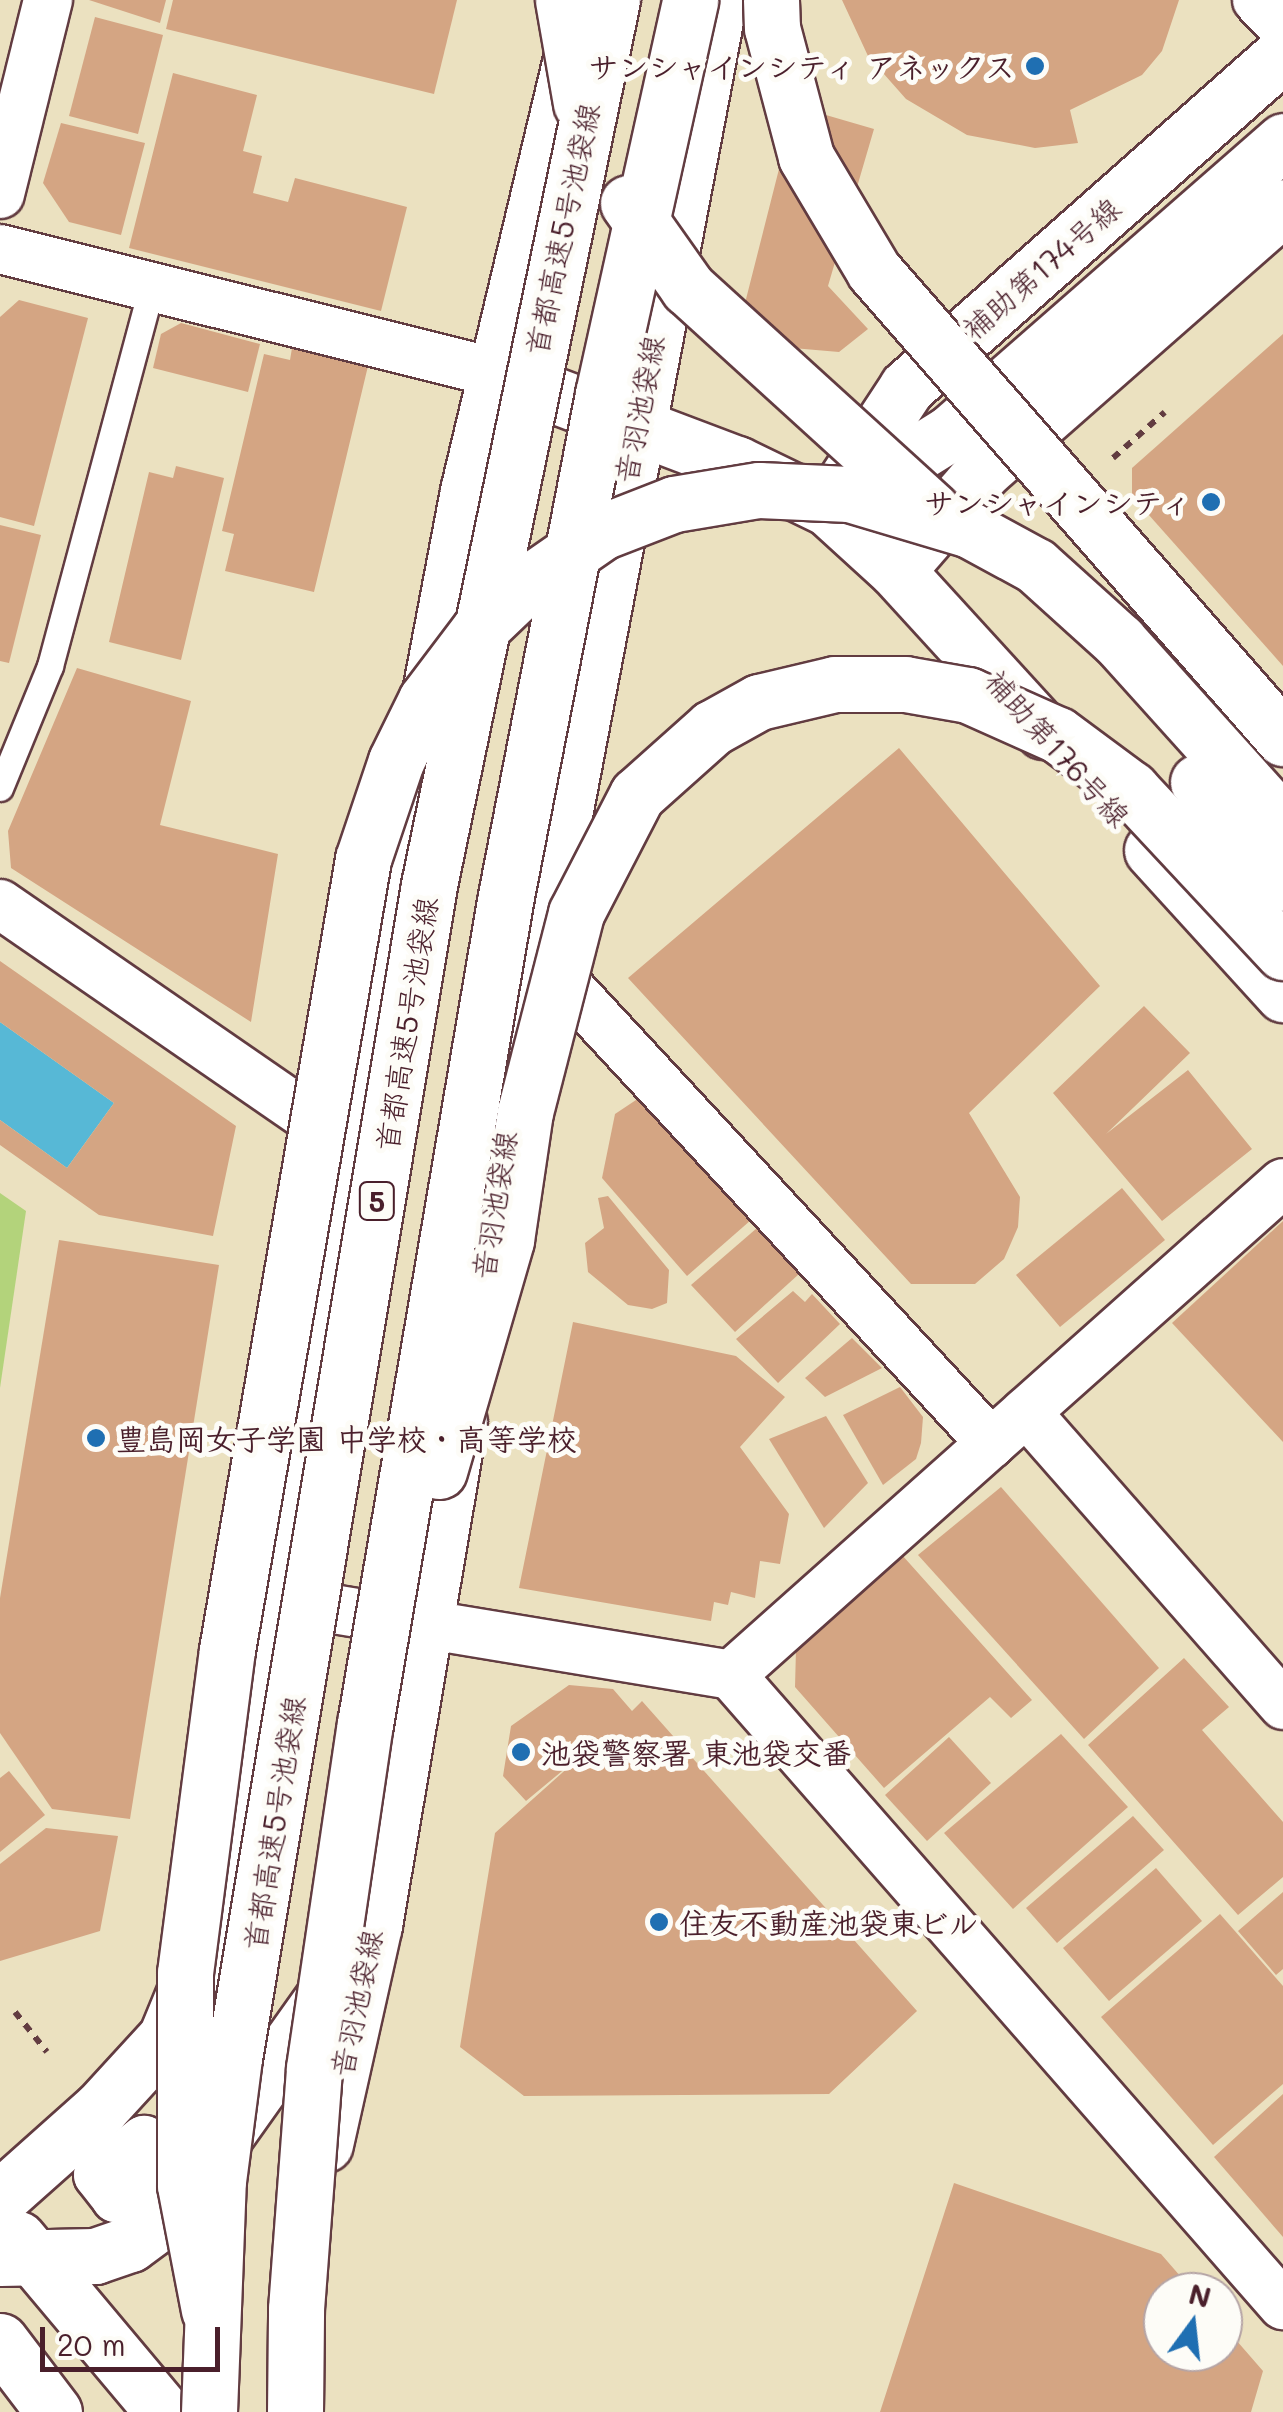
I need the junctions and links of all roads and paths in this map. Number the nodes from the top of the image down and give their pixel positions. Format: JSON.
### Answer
{"nodes":[{"id":1,"x":48,"y":0,"type":"edge"},
{"id":2,"x":564,"y":0,"type":"edge"},
{"id":3,"x":585,"y":0,"type":"edge"},
{"id":4,"x":612,"y":0,"type":"edge"},
{"id":5,"x":690,"y":0,"type":"edge"},
{"id":6,"x":720,"y":0,"type":"edge"},
{"id":7,"x":772,"y":0,"type":"edge"},
{"id":8,"x":1258,"y":0,"type":"edge"},
{"id":9,"x":1283,"y":28,"type":"edge"},
{"id":10,"x":1283,"y":54,"type":"edge"},
{"id":11,"x":1283,"y":141,"type":"edge"},
{"id":12,"x":0,"y":194,"type":"edge"},
{"id":13,"x":1283,"y":208,"type":"edge"},
{"id":14,"x":0,"y":249,"type":"edge"},
{"id":15,"x":151,"y":290,"type":"junction"},
{"id":16,"x":493,"y":372,"type":"junction"},
{"id":17,"x":1165,"y":412,"type":"dead end"},
{"id":18,"x":636,"y":424,"type":"junction"},
{"id":19,"x":1100,"y":468,"type":"dead end"},
{"id":20,"x":828,"y":508,"type":"junction"},
{"id":21,"x":896,"y":570,"type":"junction"},
{"id":22,"x":1196,"y":635,"type":"dead end"},
{"id":23,"x":1283,"y":736,"type":"edge"},
{"id":24,"x":0,"y":788,"type":"edge"},
{"id":25,"x":1283,"y":823,"type":"edge"},
{"id":26,"x":1283,"y":883,"type":"edge"},
{"id":27,"x":0,"y":904,"type":"edge"},
{"id":28,"x":535,"y":951,"type":"junction"},
{"id":29,"x":1283,"y":952,"type":"edge"},
{"id":30,"x":1283,"y":994,"type":"edge"},
{"id":31,"x":345,"y":1142,"type":"junction"},
{"id":32,"x":1283,"y":1183,"type":"edge"},
{"id":33,"x":1026,"y":1412,"type":"junction"},
{"id":34,"x":991,"y":1443,"type":"junction"},
{"id":35,"x":269,"y":1598,"type":"junction"},
{"id":36,"x":426,"y":1624,"type":"junction"},
{"id":37,"x":731,"y":1675,"type":"junction"},
{"id":38,"x":1283,"y":1705,"type":"edge"},
{"id":39,"x":365,"y":1724,"type":"junction"},
{"id":40,"x":374,"y":1925,"type":"junction"},
{"id":41,"x":15,"y":2012,"type":"dead end"},
{"id":42,"x":47,"y":2052,"type":"dead end"},
{"id":43,"x":0,"y":2198,"type":"edge"},
{"id":44,"x":0,"y":2217,"type":"edge"},
{"id":45,"x":18,"y":2260,"type":"edge"},
{"id":46,"x":1283,"y":2305,"type":"edge"},
{"id":47,"x":209,"y":2310,"type":"junction"},
{"id":48,"x":0,"y":2341,"type":"edge"},
{"id":49,"x":54,"y":2412,"type":"edge"},
{"id":50,"x":163,"y":2412,"type":"edge"},
{"id":51,"x":209,"y":2412,"type":"edge"},
{"id":52,"x":283,"y":2412,"type":"edge"},
{"id":53,"x":295,"y":2412,"type":"edge"}],
"edges":[{"from":1,"to":12,"type":"street"},
{"from":2,"to":26,"type":"main road","bridge":true},
{"from":3,"to":16,"type":"main road"},
{"from":4,"to":47,"type":"main road","name":"首都高速5号池袋線","number":"5","bridge":true},
{"from":5,"to":39,"type":"main road","bridge":true},
{"from":6,"to":18,"type":"main road","name":"音羽池袋線"},
{"from":7,"to":23,"type":"main road","bridge":true},
{"from":8,"to":9,"type":"street"},
{"from":10,"to":20,"type":"main road","name":"補助第174号線"},
{"from":11,"to":20,"type":"main road"},
{"from":13,"to":21,"type":"main road"},
{"from":14,"to":15,"type":"street"},
{"from":15,"to":16,"type":"street"},
{"from":15,"to":24,"type":"lane"},
{"from":16,"to":18,"type":"main road"},
{"from":16,"to":31,"type":"main road"},
{"from":17,"to":19,"type":"path"},
{"from":18,"to":20,"type":"main road"},
{"from":18,"to":28,"type":"main road","name":"音羽池袋線"},
{"from":20,"to":21,"type":"main road","name":"補助第176号線"},
{"from":21,"to":30,"type":"main road","name":"補助第176号線"},
{"from":22,"to":23,"type":"lane"},
{"from":25,"to":47,"type":"main road","bridge":true},
{"from":27,"to":31,"type":"street"},
{"from":28,"to":34,"type":"street"},
{"from":28,"to":36,"type":"main road","name":"音羽池袋線"},
{"from":29,"to":39,"type":"main road","bridge":true},
{"from":31,"to":35,"type":"main road"},
{"from":32,"to":33,"type":"street"},
{"from":33,"to":34,"type":"street"},
{"from":33,"to":38,"type":"street"},
{"from":34,"to":37,"type":"street"},
{"from":35,"to":36,"type":"street"},
{"from":35,"to":43,"type":"main road"},
{"from":36,"to":37,"type":"street"},
{"from":36,"to":40,"type":"main road","name":"音羽池袋線"},
{"from":37,"to":46,"type":"street"},
{"from":39,"to":53,"type":"main road","bridge":true},
{"from":40,"to":45,"type":"main road"},
{"from":40,"to":52,"type":"main road","name":"音羽池袋線"},
{"from":41,"to":42,"type":"path"},
{"from":44,"to":45,"type":"main road"},
{"from":45,"to":50,"type":"main road"},
{"from":47,"to":51,"type":"main road","name":"首都高速5号池袋線","number":"5","bridge":true},
{"from":48,"to":49,"type":"main road"}]}
